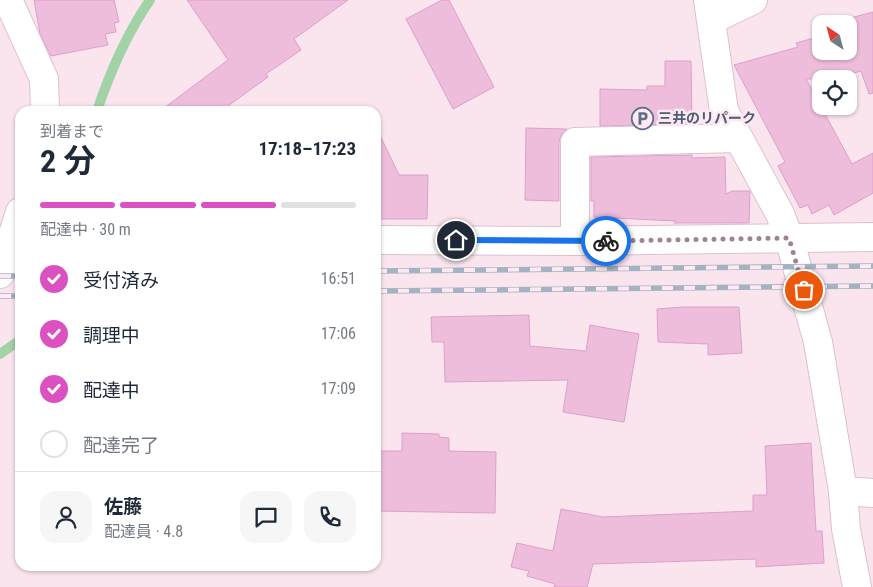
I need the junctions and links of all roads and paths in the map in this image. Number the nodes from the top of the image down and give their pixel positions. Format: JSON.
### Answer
{"nodes":[{"id":1,"x":8,"y":0,"type":"edge"},
{"id":2,"x":753,"y":0,"type":"edge"},
{"id":3,"x":710,"y":10,"type":"edge"},
{"id":4,"x":45,"y":106,"type":"edge"},
{"id":5,"x":738,"y":138,"type":"junction"},
{"id":6,"x":15,"y":226,"type":"edge"},
{"id":7,"x":873,"y":237,"type":"edge"},
{"id":8,"x":789,"y":238,"type":"junction"},
{"id":9,"x":10,"y":239,"type":"edge"},
{"id":10,"x":381,"y":240,"type":"edge"},
{"id":11,"x":574,"y":241,"type":"junction"},
{"id":12,"x":0,"y":274,"type":"edge"},
{"id":13,"x":843,"y":491,"type":"junction"},
{"id":14,"x":873,"y":493,"type":"edge"},
{"id":15,"x":857,"y":587,"type":"edge"}],
"edges":[{"from":1,"to":4,"type":"street"},
{"from":2,"to":3,"type":"street"},
{"from":3,"to":5,"type":"street"},
{"from":5,"to":8,"type":"street"},
{"from":5,"to":11,"type":"street"},
{"from":6,"to":9,"type":"street"},
{"from":7,"to":8,"type":"street"},
{"from":8,"to":11,"type":"street"},
{"from":8,"to":13,"type":"street"},
{"from":9,"to":12,"type":"street"},
{"from":10,"to":11,"type":"street"},
{"from":13,"to":14,"type":"street"},
{"from":13,"to":15,"type":"street"}]}
